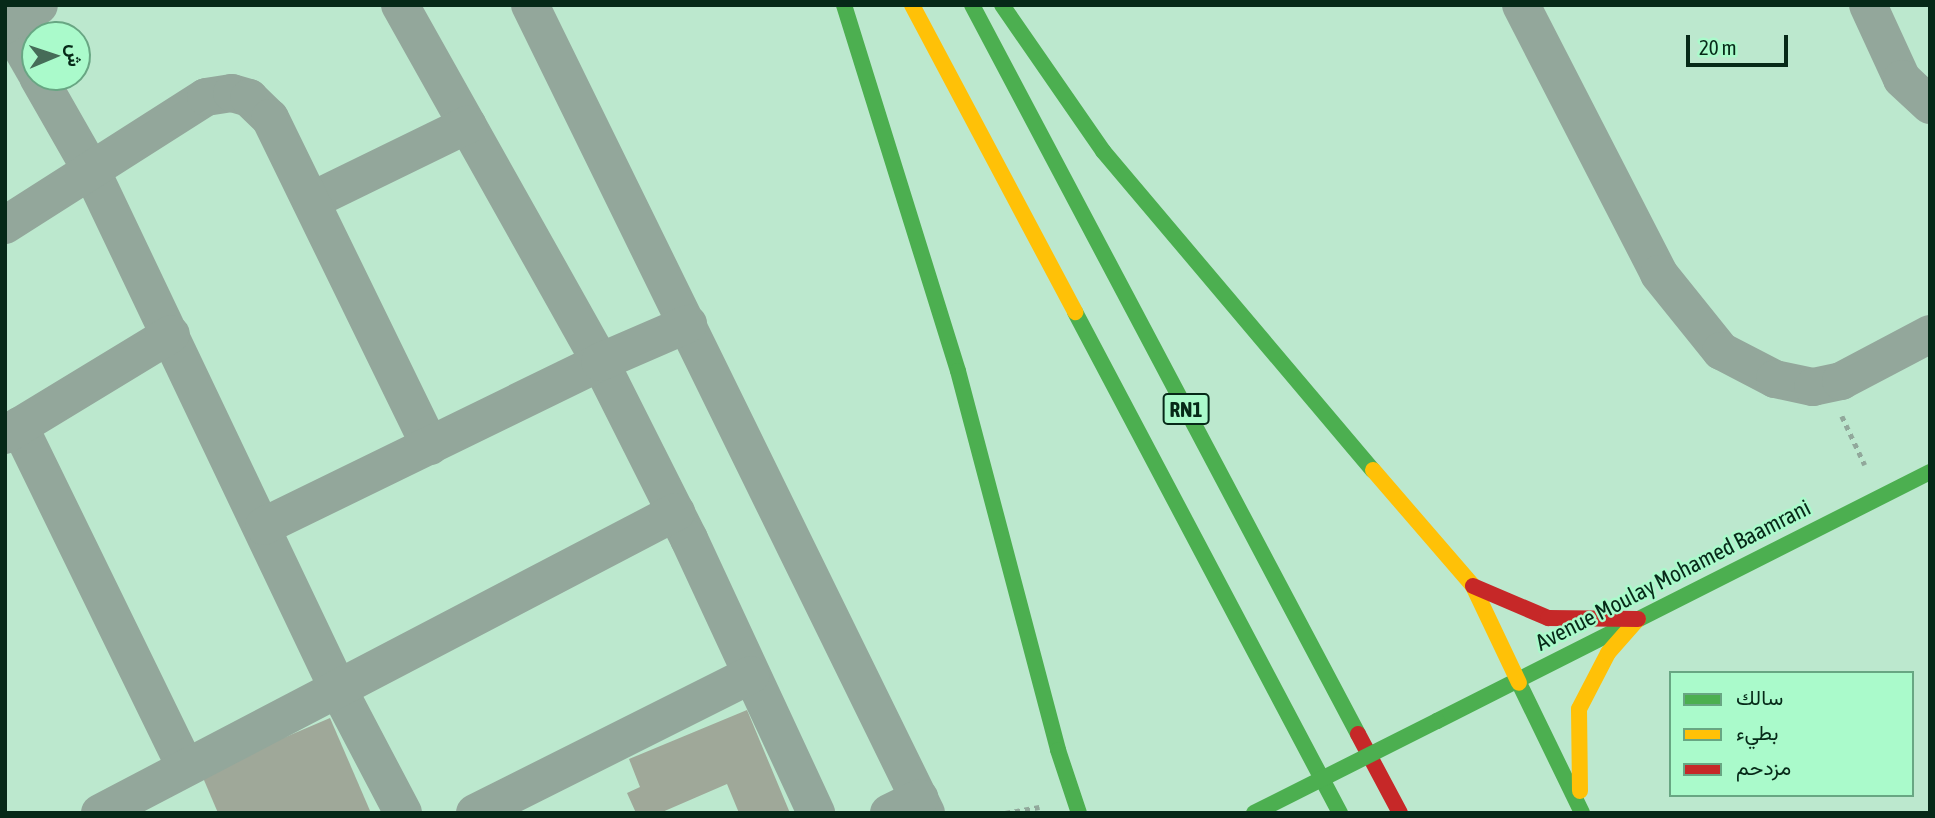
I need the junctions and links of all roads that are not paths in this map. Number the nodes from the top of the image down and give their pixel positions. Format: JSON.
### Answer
{"nodes":[{"id":1,"x":400,"y":5,"type":"edge"},
{"id":2,"x":530,"y":5,"type":"edge"},
{"id":3,"x":844,"y":5,"type":"edge"},
{"id":4,"x":912,"y":5,"type":"edge"},
{"id":5,"x":972,"y":5,"type":"edge"},
{"id":6,"x":1002,"y":5,"type":"edge"},
{"id":7,"x":1521,"y":5,"type":"edge"},
{"id":8,"x":1868,"y":5,"type":"edge"},
{"id":9,"x":14,"y":18,"type":"edge"},
{"id":10,"x":21,"y":36,"type":"edge"},
{"id":11,"x":46,"y":91,"type":"edge"},
{"id":12,"x":1930,"y":105,"type":"edge"},
{"id":13,"x":467,"y":125,"type":"junction"},
{"id":14,"x":91,"y":170,"type":"junction"},
{"id":15,"x":311,"y":201,"type":"junction"},
{"id":16,"x":5,"y":225,"type":"edge"},
{"id":17,"x":688,"y":324,"type":"junction"},
{"id":18,"x":171,"y":334,"type":"junction"},
{"id":19,"x":1930,"y":334,"type":"edge"},
{"id":20,"x":600,"y":362,"type":"junction"},
{"id":21,"x":12,"y":430,"type":"edge"},
{"id":22,"x":430,"y":446,"type":"junction"},
{"id":23,"x":1930,"y":472,"type":"edge"},
{"id":24,"x":676,"y":512,"type":"junction"},
{"id":25,"x":264,"y":526,"type":"junction"},
{"id":26,"x":1473,"y":586,"type":"junction"},
{"id":27,"x":1638,"y":619,"type":"junction"},
{"id":28,"x":750,"y":676,"type":"junction"},
{"id":29,"x":1520,"y":677,"type":"junction"},
{"id":30,"x":338,"y":689,"type":"junction"},
{"id":31,"x":1058,"y":750,"type":"junction"},
{"id":32,"x":185,"y":767,"type":"junction"},
{"id":33,"x":1055,"y":804,"type":"road end"},
{"id":34,"x":125,"y":807,"type":"edge"},
{"id":35,"x":912,"y":808,"type":"edge"},
{"id":36,"x":1581,"y":808,"type":"edge"},
{"id":37,"x":403,"y":813,"type":"edge"},
{"id":38,"x":475,"y":813,"type":"edge"},
{"id":39,"x":816,"y":813,"type":"edge"},
{"id":40,"x":1079,"y":813,"type":"edge"},
{"id":41,"x":1254,"y":813,"type":"edge"},
{"id":42,"x":1340,"y":813,"type":"edge"},
{"id":43,"x":1400,"y":813,"type":"edge"}],
"edges":[{"from":1,"to":13,"type":"street"},
{"from":2,"to":17,"type":"street"},
{"from":3,"to":31,"type":"main road"},
{"from":4,"to":42,"type":"main road","number":"RN1"},
{"from":5,"to":43,"type":"main road","number":"RN1"},
{"from":6,"to":26,"type":"main road"},
{"from":7,"to":19,"type":"street"},
{"from":8,"to":12,"type":"street"},
{"from":9,"to":10,"type":"street"},
{"from":11,"to":14,"type":"street"},
{"from":13,"to":15,"type":"street"},
{"from":13,"to":20,"type":"street"},
{"from":14,"to":15,"type":"street"},
{"from":14,"to":16,"type":"street"},
{"from":14,"to":18,"type":"street"},
{"from":15,"to":22,"type":"street"},
{"from":17,"to":20,"type":"street"},
{"from":17,"to":35,"type":"street"},
{"from":18,"to":21,"type":"street"},
{"from":18,"to":25,"type":"street"},
{"from":20,"to":22,"type":"street"},
{"from":20,"to":24,"type":"street"},
{"from":21,"to":32,"type":"street"},
{"from":22,"to":25,"type":"street"},
{"from":23,"to":27,"type":"main road","name":"Avenue Moulay Mohamed Baamrani"},
{"from":24,"to":28,"type":"street"},
{"from":24,"to":30,"type":"street"},
{"from":25,"to":30,"type":"street"},
{"from":26,"to":27,"type":"main road"},
{"from":26,"to":29,"type":"main road"},
{"from":27,"to":29,"type":"main road","name":"Avenue Moulay Mohamed Baamrani"},
{"from":27,"to":36,"type":"main road"},
{"from":28,"to":38,"type":"street"},
{"from":28,"to":39,"type":"street"},
{"from":29,"to":36,"type":"main road"},
{"from":29,"to":41,"type":"main road","name":"Avenue Moulay Mohamed Baamrani","bridge":true},
{"from":30,"to":32,"type":"street"},
{"from":30,"to":37,"type":"street"},
{"from":31,"to":33,"type":"main road"},
{"from":31,"to":40,"type":"main road"},
{"from":32,"to":34,"type":"street"}]}
